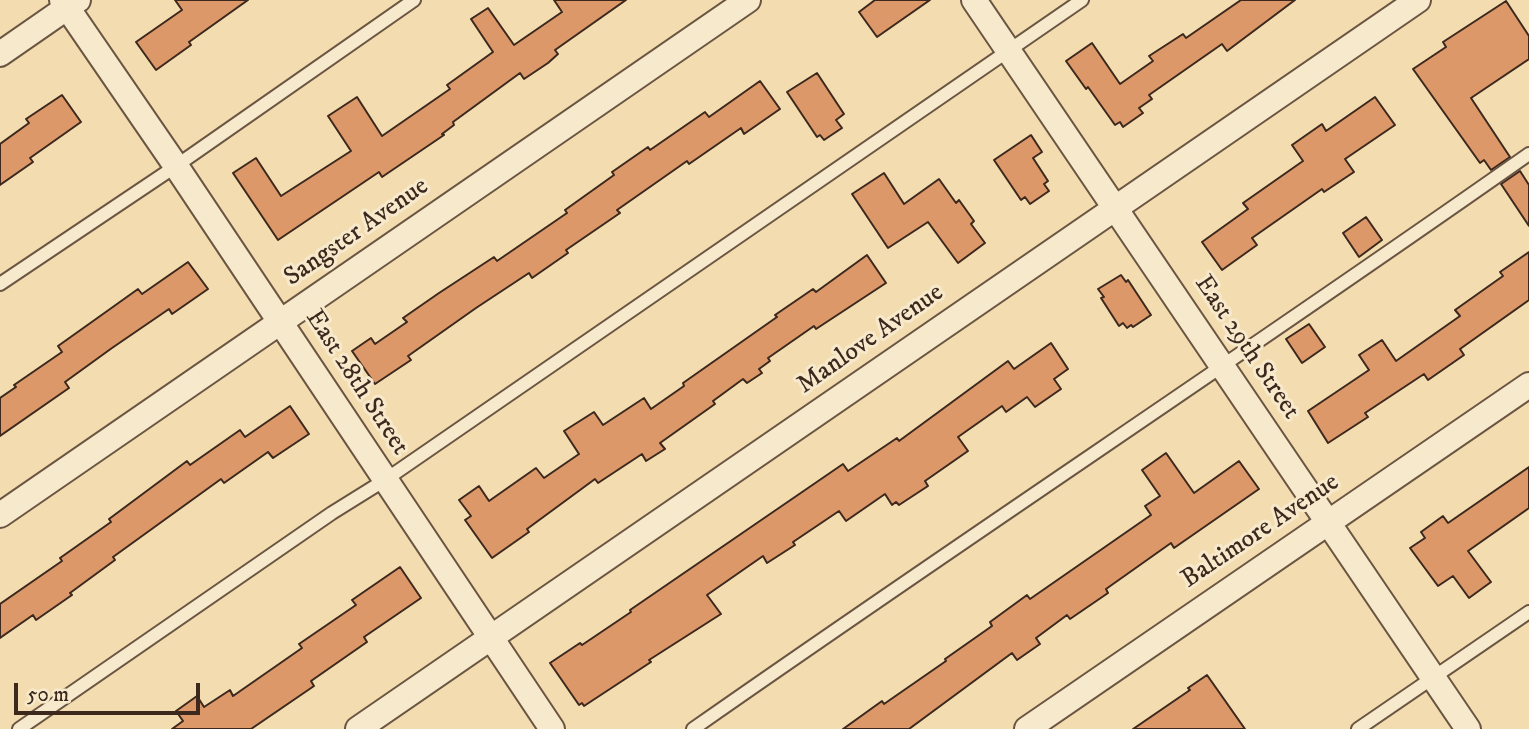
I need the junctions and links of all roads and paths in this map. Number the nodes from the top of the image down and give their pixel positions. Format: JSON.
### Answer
{"nodes":[{"id":1,"x":414,"y":0,"type":"edge"},
{"id":2,"x":748,"y":0,"type":"edge"},
{"id":3,"x":974,"y":0,"type":"edge"},
{"id":4,"x":1082,"y":0,"type":"edge"},
{"id":5,"x":1418,"y":0,"type":"edge"},
{"id":6,"x":69,"y":2,"type":"edge"},
{"id":7,"x":1008,"y":50,"type":"junction"},
{"id":8,"x":0,"y":54,"type":"edge"},
{"id":9,"x":1529,"y":154,"type":"edge"},
{"id":10,"x":176,"y":166,"type":"junction"},
{"id":11,"x":1115,"y":208,"type":"junction"},
{"id":12,"x":0,"y":284,"type":"edge"},
{"id":13,"x":281,"y":322,"type":"junction"},
{"id":14,"x":1223,"y":367,"type":"junction"},
{"id":15,"x":1529,"y":384,"type":"edge"},
{"id":16,"x":385,"y":480,"type":"junction"},
{"id":17,"x":0,"y":515,"type":"edge"},
{"id":18,"x":1328,"y":522,"type":"junction"},
{"id":19,"x":1529,"y":612,"type":"edge"},
{"id":20,"x":491,"y":638,"type":"junction"},
{"id":21,"x":1433,"y":677,"type":"junction"},
{"id":22,"x":19,"y":729,"type":"edge"},
{"id":23,"x":358,"y":729,"type":"edge"},
{"id":24,"x":552,"y":729,"type":"edge"},
{"id":25,"x":693,"y":729,"type":"edge"},
{"id":26,"x":1027,"y":729,"type":"edge"},
{"id":27,"x":1358,"y":729,"type":"edge"},
{"id":28,"x":1468,"y":729,"type":"edge"}],
"edges":[{"from":1,"to":10,"type":"lane"},
{"from":2,"to":13,"type":"street","name":"Sangster Avenue"},
{"from":3,"to":7,"type":"street","name":"East 29th Street"},
{"from":4,"to":7,"type":"lane"},
{"from":5,"to":11,"type":"street","name":"Manlove Avenue"},
{"from":6,"to":8,"type":"street"},
{"from":6,"to":10,"type":"street","name":"East 28th Street"},
{"from":7,"to":11,"type":"street","name":"East 29th Street"},
{"from":7,"to":16,"type":"lane"},
{"from":9,"to":14,"type":"lane"},
{"from":10,"to":12,"type":"lane"},
{"from":10,"to":13,"type":"street","name":"East 28th Street"},
{"from":11,"to":14,"type":"street","name":"East 29th Street"},
{"from":11,"to":20,"type":"street","name":"Manlove Avenue"},
{"from":13,"to":16,"type":"street","name":"East 28th Street"},
{"from":13,"to":17,"type":"street","name":"Sangster Avenue"},
{"from":14,"to":18,"type":"street","name":"East 29th Street"},
{"from":14,"to":25,"type":"lane"},
{"from":15,"to":18,"type":"street","name":"Baltimore Avenue"},
{"from":16,"to":20,"type":"street","name":"East 28th Street"},
{"from":16,"to":22,"type":"lane"},
{"from":18,"to":21,"type":"street","name":"East 29th Street"},
{"from":18,"to":26,"type":"street","name":"Baltimore Avenue"},
{"from":19,"to":21,"type":"lane"},
{"from":20,"to":23,"type":"street","name":"Manlove Avenue"},
{"from":20,"to":24,"type":"street","name":"East 28th Street"},
{"from":21,"to":27,"type":"lane"},
{"from":21,"to":28,"type":"street","name":"East 29th Street"}]}
